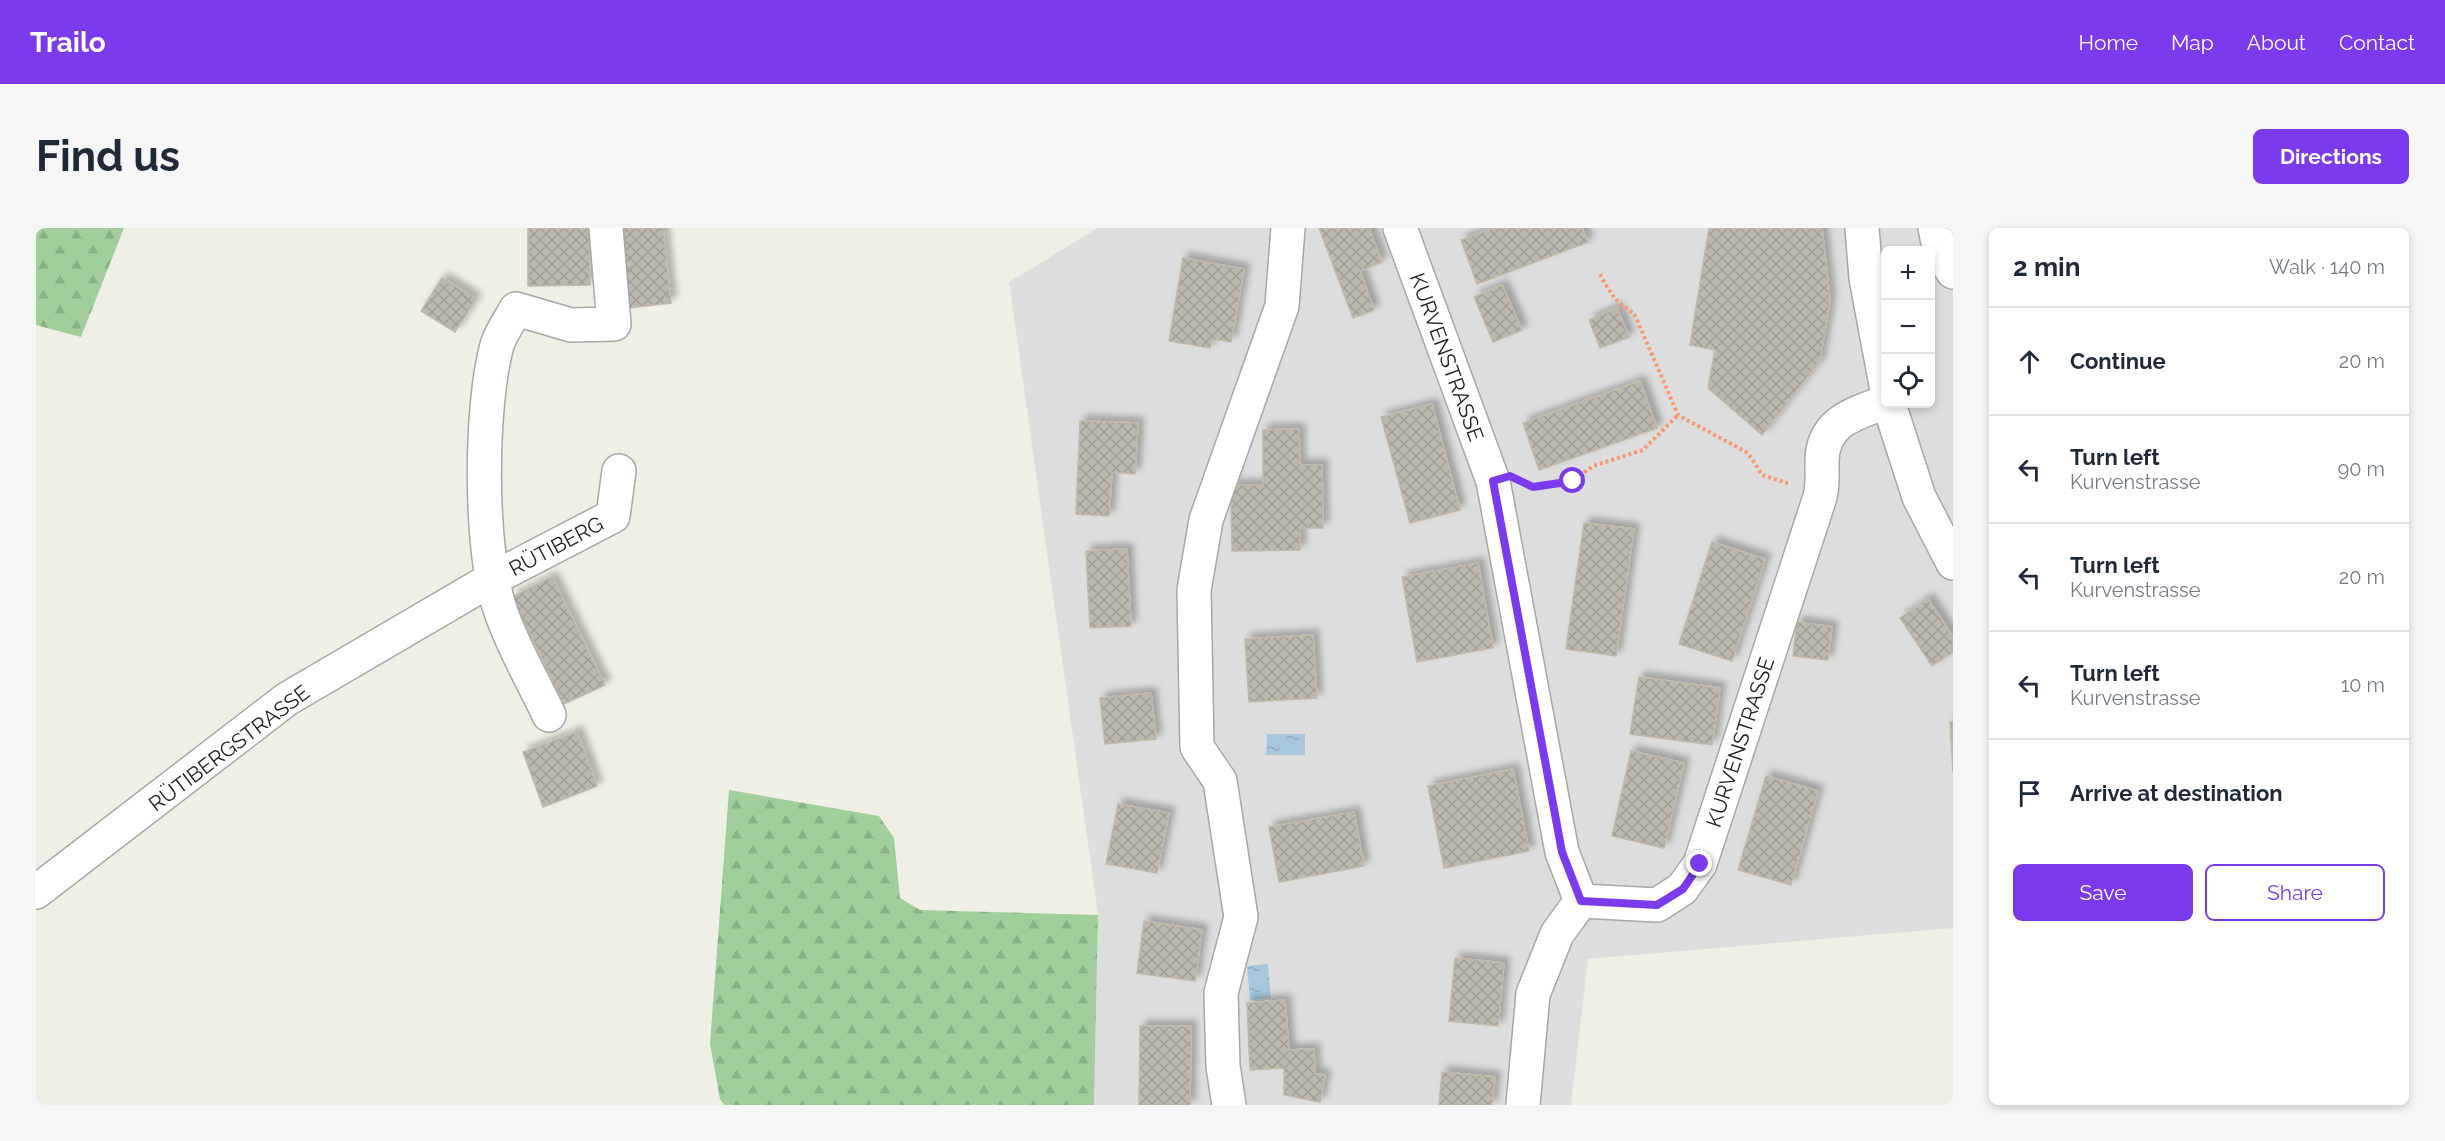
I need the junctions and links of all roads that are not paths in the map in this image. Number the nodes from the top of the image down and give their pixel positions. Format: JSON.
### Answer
{"nodes":[{"id":1,"x":606,"y":228,"type":"edge"},
{"id":2,"x":1288,"y":228,"type":"edge"},
{"id":3,"x":1400,"y":228,"type":"edge"},
{"id":4,"x":1862,"y":228,"type":"edge"},
{"id":5,"x":1935,"y":228,"type":"edge"},
{"id":6,"x":1953,"y":272,"type":"edge"},
{"id":7,"x":1881,"y":359,"type":"edge"},
{"id":8,"x":1881,"y":405,"type":"edge"},
{"id":9,"x":1889,"y":408,"type":"edge"},
{"id":10,"x":619,"y":471,"type":"dead end"},
{"id":11,"x":1953,"y":563,"type":"edge"},
{"id":12,"x":492,"y":579,"type":"junction"},
{"id":13,"x":549,"y":715,"type":"dead end"},
{"id":14,"x":36,"y":892,"type":"edge"},
{"id":15,"x":1581,"y":901,"type":"junction"},
{"id":16,"x":1229,"y":1105,"type":"edge"},
{"id":17,"x":1523,"y":1105,"type":"edge"}],
"edges":[{"from":1,"to":12,"type":"street"},
{"from":2,"to":16,"type":"street"},
{"from":3,"to":15,"type":"street","name":"KURVENSTRASSE"},
{"from":4,"to":7,"type":"street"},
{"from":5,"to":6,"type":"street"},
{"from":8,"to":15,"type":"street","name":"KURVENSTRASSE"},
{"from":9,"to":11,"type":"street"},
{"from":10,"to":12,"type":"street","name":"RÜTIBERG"},
{"from":12,"to":13,"type":"street"},
{"from":12,"to":14,"type":"street","name":"RÜTIBERGSTRASSE"},
{"from":15,"to":17,"type":"street"}]}
